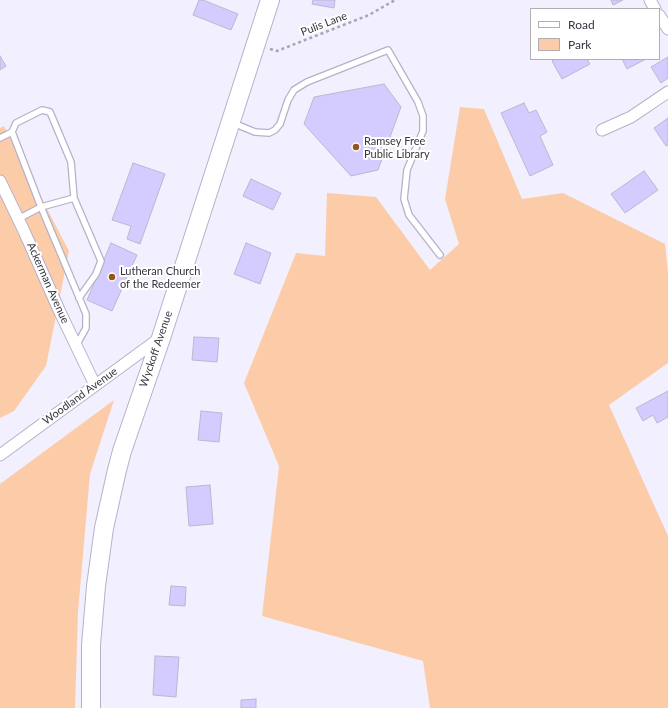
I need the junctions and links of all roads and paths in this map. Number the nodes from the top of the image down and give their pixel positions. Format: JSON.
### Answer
{"nodes":[{"id":1,"x":270,"y":0,"type":"edge"},
{"id":2,"x":395,"y":0,"type":"edge"},
{"id":3,"x":660,"y":17,"type":"edge"},
{"id":4,"x":668,"y":29,"type":"edge"},
{"id":5,"x":256,"y":44,"type":"junction"},
{"id":6,"x":668,"y":92,"type":"edge"},
{"id":7,"x":230,"y":122,"type":"junction"},
{"id":8,"x":602,"y":130,"type":"dead end"},
{"id":9,"x":12,"y":132,"type":"junction"},
{"id":10,"x":0,"y":138,"type":"edge"},
{"id":11,"x":0,"y":181,"type":"edge"},
{"id":12,"x":74,"y":198,"type":"junction"},
{"id":13,"x":41,"y":207,"type":"junction"},
{"id":14,"x":18,"y":219,"type":"junction"},
{"id":15,"x":440,"y":255,"type":"dead end"},
{"id":16,"x":79,"y":298,"type":"junction"},
{"id":17,"x":161,"y":338,"type":"junction"},
{"id":18,"x":76,"y":346,"type":"junction"},
{"id":19,"x":95,"y":385,"type":"junction"},
{"id":20,"x":0,"y":455,"type":"edge"},
{"id":21,"x":91,"y":708,"type":"edge"}],
"edges":[{"from":1,"to":5,"type":"main road","name":"Wyckoff Avenue"},
{"from":2,"to":5,"type":"path","name":"Pulis Lane"},
{"from":3,"to":4,"type":"street"},
{"from":5,"to":7,"type":"main road","name":"Wyckoff Avenue"},
{"from":6,"to":8,"type":"street"},
{"from":7,"to":15,"type":"lane"},
{"from":7,"to":17,"type":"main road","name":"Wyckoff Avenue"},
{"from":9,"to":10,"type":"lane"},
{"from":9,"to":12,"type":"lane"},
{"from":9,"to":13,"type":"lane"},
{"from":11,"to":14,"type":"street","name":"Ackerman Avenue"},
{"from":12,"to":13,"type":"lane"},
{"from":12,"to":16,"type":"lane"},
{"from":13,"to":14,"type":"lane"},
{"from":13,"to":16,"type":"lane"},
{"from":14,"to":18,"type":"street","name":"Ackerman Avenue"},
{"from":16,"to":18,"type":"lane"},
{"from":17,"to":19,"type":"street","name":"Woodland Avenue"},
{"from":17,"to":21,"type":"main road","name":"Wyckoff Avenue"},
{"from":18,"to":19,"type":"street","name":"Ackerman Avenue"},
{"from":19,"to":20,"type":"street","name":"Woodland Avenue"}]}
